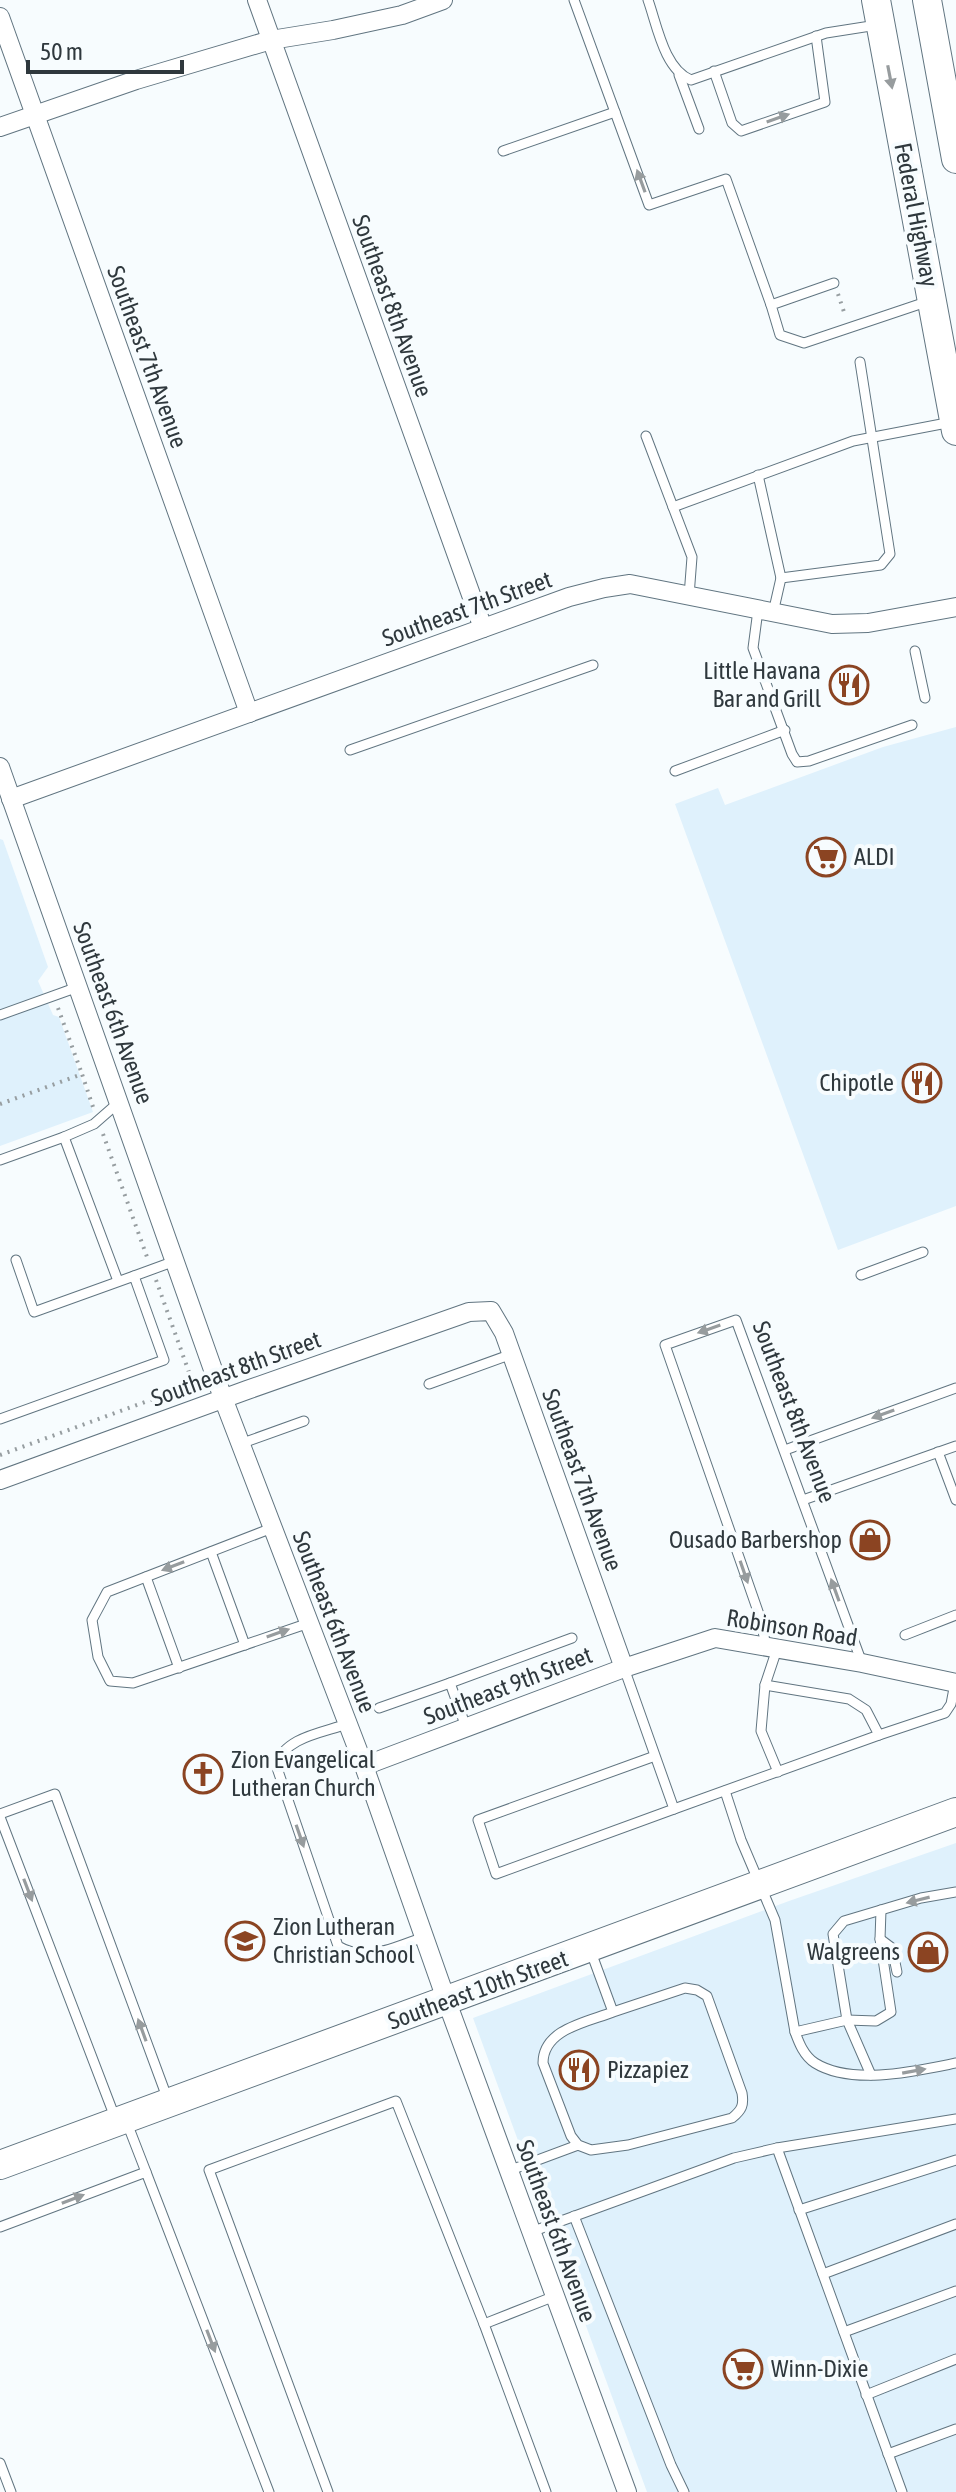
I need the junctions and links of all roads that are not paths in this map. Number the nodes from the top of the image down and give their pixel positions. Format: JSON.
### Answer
{"nodes":[{"id":1,"x":257,"y":0,"type":"edge"},
{"id":2,"x":443,"y":0,"type":"edge"},
{"id":3,"x":574,"y":0,"type":"edge"},
{"id":4,"x":648,"y":0,"type":"edge"},
{"id":5,"x":927,"y":0,"type":"edge"},
{"id":6,"x":878,"y":12,"type":"edge"},
{"id":7,"x":0,"y":17,"type":"edge"},
{"id":8,"x":816,"y":36,"type":"junction"},
{"id":9,"x":271,"y":40,"type":"junction"},
{"id":10,"x":714,"y":71,"type":"junction"},
{"id":11,"x":679,"y":75,"type":"junction"},
{"id":12,"x":615,"y":112,"type":"junction"},
{"id":13,"x":34,"y":115,"type":"junction"},
{"id":14,"x":0,"y":127,"type":"edge"},
{"id":15,"x":699,"y":129,"type":"dead end"},
{"id":16,"x":503,"y":151,"type":"dead end"},
{"id":17,"x":956,"y":159,"type":"edge"},
{"id":18,"x":834,"y":283,"type":"dead end"},
{"id":19,"x":932,"y":300,"type":"junction"},
{"id":20,"x":771,"y":305,"type":"junction"},
{"id":21,"x":860,"y":362,"type":"dead end"},
{"id":22,"x":955,"y":426,"type":"edge"},
{"id":23,"x":646,"y":436,"type":"dead end"},
{"id":24,"x":872,"y":437,"type":"junction"},
{"id":25,"x":758,"y":475,"type":"junction"},
{"id":26,"x":673,"y":507,"type":"junction"},
{"id":27,"x":781,"y":578,"type":"junction"},
{"id":28,"x":689,"y":596,"type":"junction"},
{"id":29,"x":956,"y":607,"type":"edge"},
{"id":30,"x":765,"y":611,"type":"junction"},
{"id":31,"x":483,"y":628,"type":"junction"},
{"id":32,"x":915,"y":651,"type":"dead end"},
{"id":33,"x":593,"y":665,"type":"dead end"},
{"id":34,"x":925,"y":698,"type":"dead end"},
{"id":35,"x":249,"y":713,"type":"junction"},
{"id":36,"x":912,"y":725,"type":"dead end"},
{"id":37,"x":785,"y":730,"type":"junction"},
{"id":38,"x":350,"y":750,"type":"dead end"},
{"id":39,"x":0,"y":767,"type":"edge"},
{"id":40,"x":675,"y":771,"type":"dead end"},
{"id":41,"x":6,"y":801,"type":"edge"},
{"id":42,"x":78,"y":987,"type":"junction"},
{"id":43,"x":0,"y":1015,"type":"edge"},
{"id":44,"x":119,"y":1102,"type":"junction"},
{"id":45,"x":64,"y":1137,"type":"junction"},
{"id":46,"x":0,"y":1160,"type":"edge"},
{"id":47,"x":923,"y":1252,"type":"dead end"},
{"id":48,"x":16,"y":1260,"type":"dead end"},
{"id":49,"x":175,"y":1261,"type":"junction"},
{"id":50,"x":861,"y":1275,"type":"dead end"},
{"id":51,"x":134,"y":1276,"type":"junction"},
{"id":52,"x":118,"y":1281,"type":"junction"},
{"id":53,"x":491,"y":1311,"type":"joint"},
{"id":54,"x":512,"y":1354,"type":"junction"},
{"id":55,"x":429,"y":1384,"type":"dead end"},
{"id":56,"x":956,"y":1388,"type":"edge"},
{"id":57,"x":223,"y":1398,"type":"junction"},
{"id":58,"x":0,"y":1419,"type":"edge"},
{"id":59,"x":304,"y":1421,"type":"dead end"},
{"id":60,"x":240,"y":1444,"type":"junction"},
{"id":61,"x":956,"y":1446,"type":"edge"},
{"id":62,"x":785,"y":1450,"type":"junction"},
{"id":63,"x":938,"y":1452,"type":"junction"},
{"id":64,"x":0,"y":1480,"type":"edge"},
{"id":65,"x":803,"y":1500,"type":"junction"},
{"id":66,"x":956,"y":1500,"type":"edge"},
{"id":67,"x":272,"y":1528,"type":"junction"},
{"id":68,"x":211,"y":1552,"type":"junction"},
{"id":69,"x":146,"y":1577,"type":"junction"},
{"id":70,"x":956,"y":1615,"type":"edge"},
{"id":71,"x":309,"y":1623,"type":"junction"},
{"id":72,"x":905,"y":1635,"type":"dead end"},
{"id":73,"x":572,"y":1638,"type":"dead end"},
{"id":74,"x":245,"y":1645,"type":"junction"},
{"id":75,"x":771,"y":1648,"type":"junction"},
{"id":76,"x":862,"y":1663,"type":"junction"},
{"id":77,"x":179,"y":1668,"type":"junction"},
{"id":78,"x":624,"y":1668,"type":"junction"},
{"id":79,"x":450,"y":1683,"type":"junction"},
{"id":80,"x":955,"y":1683,"type":"edge"},
{"id":81,"x":765,"y":1685,"type":"junction"},
{"id":82,"x":379,"y":1708,"type":"dead end"},
{"id":83,"x":347,"y":1724,"type":"junction"},
{"id":84,"x":466,"y":1727,"type":"junction"},
{"id":85,"x":879,"y":1735,"type":"junction"},
{"id":86,"x":655,"y":1756,"type":"junction"},
{"id":87,"x":364,"y":1766,"type":"junction"},
{"id":88,"x":778,"y":1772,"type":"junction"},
{"id":89,"x":725,"y":1791,"type":"junction"},
{"id":90,"x":674,"y":1809,"type":"junction"},
{"id":91,"x":956,"y":1812,"type":"edge"},
{"id":92,"x":0,"y":1816,"type":"edge"},
{"id":93,"x":761,"y":1884,"type":"junction"},
{"id":94,"x":956,"y":1892,"type":"edge"},
{"id":95,"x":881,"y":1910,"type":"junction"},
{"id":96,"x":424,"y":1937,"type":"junction"},
{"id":97,"x":880,"y":1939,"type":"junction"},
{"id":98,"x":590,"y":1948,"type":"junction"},
{"id":99,"x":897,"y":1972,"type":"dead end"},
{"id":100,"x":902,"y":1999,"type":"dead end"},
{"id":101,"x":447,"y":2002,"type":"junction"},
{"id":102,"x":613,"y":2012,"type":"junction"},
{"id":103,"x":891,"y":2012,"type":"junction"},
{"id":104,"x":847,"y":2020,"type":"junction"},
{"id":105,"x":795,"y":2032,"type":"junction"},
{"id":106,"x":956,"y":2063,"type":"edge"},
{"id":107,"x":871,"y":2075,"type":"junction"},
{"id":108,"x":169,"y":2103,"type":"junction"},
{"id":109,"x":956,"y":2119,"type":"edge"},
{"id":110,"x":121,"y":2120,"type":"junction"},
{"id":111,"x":578,"y":2145,"type":"junction"},
{"id":112,"x":777,"y":2148,"type":"junction"},
{"id":113,"x":956,"y":2160,"type":"edge"},
{"id":114,"x":0,"y":2165,"type":"edge"},
{"id":115,"x":508,"y":2171,"type":"junction"},
{"id":116,"x":146,"y":2172,"type":"junction"},
{"id":117,"x":799,"y":2210,"type":"junction"},
{"id":118,"x":574,"y":2216,"type":"junction"},
{"id":119,"x":956,"y":2224,"type":"edge"},
{"id":120,"x":0,"y":2227,"type":"edge"},
{"id":121,"x":531,"y":2232,"type":"junction"},
{"id":122,"x":823,"y":2274,"type":"junction"},
{"id":123,"x":956,"y":2291,"type":"edge"},
{"id":124,"x":555,"y":2296,"type":"junction"},
{"id":125,"x":484,"y":2324,"type":"junction"},
{"id":126,"x":844,"y":2332,"type":"junction"},
{"id":127,"x":956,"y":2359,"type":"edge"},
{"id":128,"x":866,"y":2395,"type":"junction"},
{"id":129,"x":956,"y":2429,"type":"edge"},
{"id":130,"x":888,"y":2454,"type":"junction"},
{"id":131,"x":0,"y":2463,"type":"edge"},
{"id":132,"x":11,"y":2492,"type":"edge"},
{"id":133,"x":269,"y":2492,"type":"edge"},
{"id":134,"x":328,"y":2492,"type":"edge"},
{"id":135,"x":546,"y":2492,"type":"edge"},
{"id":136,"x":627,"y":2492,"type":"edge"},
{"id":137,"x":684,"y":2492,"type":"edge"},
{"id":138,"x":902,"y":2492,"type":"edge"}],
"edges":[{"from":1,"to":9,"type":"street","name":"Southeast 8th Avenue"},
{"from":2,"to":9,"type":"street"},
{"from":3,"to":12,"type":"lane"},
{"from":4,"to":11,"type":"lane"},
{"from":5,"to":17,"type":"main road","name":"Federal Highway"},
{"from":6,"to":8,"type":"lane"},
{"from":6,"to":19,"type":"main road","name":"Federal Highway","one_way":true},
{"from":7,"to":13,"type":"street","name":"Southeast 7th Avenue"},
{"from":8,"to":10,"type":"lane"},
{"from":10,"to":8,"type":"lane","one_way":true},
{"from":9,"to":13,"type":"street"},
{"from":9,"to":31,"type":"street","name":"Southeast 8th Avenue"},
{"from":10,"to":11,"type":"lane"},
{"from":11,"to":15,"type":"lane"},
{"from":12,"to":16,"type":"lane"},
{"from":20,"to":12,"type":"lane","one_way":true},
{"from":13,"to":14,"type":"street"},
{"from":13,"to":35,"type":"street","name":"Southeast 7th Avenue"},
{"from":18,"to":20,"type":"lane"},
{"from":19,"to":20,"type":"lane"},
{"from":19,"to":22,"type":"main road","name":"Federal Highway"},
{"from":21,"to":24,"type":"lane"},
{"from":22,"to":24,"type":"lane"},
{"from":23,"to":26,"type":"lane"},
{"from":24,"to":25,"type":"lane"},
{"from":24,"to":27,"type":"lane"},
{"from":25,"to":26,"type":"lane"},
{"from":25,"to":27,"type":"lane"},
{"from":26,"to":28,"type":"lane"},
{"from":27,"to":30,"type":"lane"},
{"from":28,"to":30,"type":"street","name":"Southeast 7th Street"},
{"from":28,"to":31,"type":"street","name":"Southeast 7th Street"},
{"from":29,"to":30,"type":"street","name":"Southeast 7th Street"},
{"from":30,"to":37,"type":"lane"},
{"from":31,"to":35,"type":"street","name":"Southeast 7th Street"},
{"from":32,"to":34,"type":"lane"},
{"from":33,"to":38,"type":"lane"},
{"from":35,"to":41,"type":"street","name":"Southeast 7th Street"},
{"from":36,"to":37,"type":"lane"},
{"from":37,"to":40,"type":"lane"},
{"from":39,"to":41,"type":"street","name":"Southeast 6th Avenue"},
{"from":41,"to":42,"type":"street","name":"Southeast 6th Avenue"},
{"from":42,"to":43,"type":"lane"},
{"from":42,"to":44,"type":"street","name":"Southeast 6th Avenue"},
{"from":44,"to":45,"type":"lane"},
{"from":44,"to":49,"type":"street","name":"Southeast 6th Avenue"},
{"from":45,"to":46,"type":"lane"},
{"from":45,"to":52,"type":"lane"},
{"from":47,"to":50,"type":"lane"},
{"from":48,"to":52,"type":"lane"},
{"from":49,"to":51,"type":"lane"},
{"from":49,"to":57,"type":"street","name":"Southeast 6th Avenue"},
{"from":51,"to":52,"type":"lane"},
{"from":51,"to":58,"type":"lane"},
{"from":53,"to":54,"type":"street","name":"Southeast 7th Avenue"},
{"from":53,"to":57,"type":"street","name":"Southeast 8th Street"},
{"from":54,"to":55,"type":"lane"},
{"from":54,"to":78,"type":"street","name":"Southeast 7th Avenue"},
{"from":56,"to":62,"type":"lane","one_way":true},
{"from":57,"to":60,"type":"street","name":"Southeast 6th Avenue"},
{"from":57,"to":64,"type":"street","name":"Southeast 8th Street"},
{"from":59,"to":60,"type":"lane"},
{"from":60,"to":67,"type":"street","name":"Southeast 6th Avenue"},
{"from":61,"to":63,"type":"lane"},
{"from":62,"to":65,"type":"lane","name":"Southeast 8th Avenue"},
{"from":62,"to":75,"type":"lane","name":"Southeast 8th Avenue","one_way":true},
{"from":63,"to":65,"type":"lane"},
{"from":63,"to":66,"type":"lane"},
{"from":76,"to":65,"type":"lane","name":"Southeast 8th Avenue","one_way":true},
{"from":67,"to":68,"type":"lane"},
{"from":67,"to":71,"type":"street","name":"Southeast 6th Avenue"},
{"from":68,"to":69,"type":"lane","one_way":true},
{"from":68,"to":74,"type":"lane"},
{"from":69,"to":77,"type":"lane"},
{"from":69,"to":77,"type":"lane"},
{"from":70,"to":72,"type":"lane"},
{"from":74,"to":71,"type":"lane","one_way":true},
{"from":71,"to":83,"type":"street","name":"Southeast 6th Avenue"},
{"from":73,"to":79,"type":"lane"},
{"from":74,"to":77,"type":"lane"},
{"from":75,"to":76,"type":"street","name":"Robinson Road"},
{"from":75,"to":78,"type":"street","name":"Robinson Road"},
{"from":75,"to":81,"type":"lane"},
{"from":76,"to":80,"type":"street","name":"Robinson Road"},
{"from":78,"to":84,"type":"street","name":"Southeast 9th Street"},
{"from":78,"to":86,"type":"lane"},
{"from":79,"to":82,"type":"lane"},
{"from":79,"to":84,"type":"lane"},
{"from":80,"to":85,"type":"lane"},
{"from":81,"to":85,"type":"lane"},
{"from":81,"to":88,"type":"lane"},
{"from":83,"to":87,"type":"street","name":"Southeast 6th Avenue"},
{"from":83,"to":96,"type":"lane","one_way":true},
{"from":84,"to":87,"type":"street","name":"Southeast 9th Street"},
{"from":85,"to":88,"type":"lane"},
{"from":86,"to":90,"type":"lane"},
{"from":86,"to":90,"type":"lane"},
{"from":87,"to":96,"type":"street","name":"Southeast 6th Avenue"},
{"from":88,"to":89,"type":"lane"},
{"from":89,"to":90,"type":"lane"},
{"from":89,"to":93,"type":"lane"},
{"from":91,"to":93,"type":"main road","name":"Southeast 10th Street"},
{"from":108,"to":92,"type":"lane","one_way":true},
{"from":92,"to":110,"type":"lane","one_way":true},
{"from":93,"to":98,"type":"main road","name":"Southeast 10th Street"},
{"from":93,"to":105,"type":"lane"},
{"from":94,"to":95,"type":"lane","one_way":true},
{"from":95,"to":97,"type":"lane"},
{"from":95,"to":104,"type":"lane"},
{"from":96,"to":101,"type":"street","name":"Southeast 6th Avenue"},
{"from":97,"to":99,"type":"lane"},
{"from":97,"to":103,"type":"lane"},
{"from":98,"to":101,"type":"main road","name":"Southeast 10th Street"},
{"from":98,"to":102,"type":"lane"},
{"from":100,"to":103,"type":"lane"},
{"from":101,"to":108,"type":"main road","name":"Southeast 10th Street"},
{"from":101,"to":115,"type":"street","name":"Southeast 6th Avenue"},
{"from":102,"to":111,"type":"lane"},
{"from":102,"to":111,"type":"lane"},
{"from":103,"to":104,"type":"lane"},
{"from":104,"to":105,"type":"lane"},
{"from":104,"to":107,"type":"lane"},
{"from":105,"to":107,"type":"lane"},
{"from":107,"to":106,"type":"lane","one_way":true},
{"from":108,"to":110,"type":"main road","name":"Southeast 10th Street"},
{"from":109,"to":112,"type":"lane"},
{"from":110,"to":114,"type":"main road","name":"Southeast 10th Street"},
{"from":110,"to":116,"type":"lane"},
{"from":111,"to":115,"type":"lane"},
{"from":112,"to":117,"type":"lane"},
{"from":112,"to":118,"type":"lane"},
{"from":113,"to":117,"type":"lane"},
{"from":115,"to":121,"type":"street","name":"Southeast 6th Avenue"},
{"from":120,"to":116,"type":"lane","one_way":true},
{"from":116,"to":133,"type":"lane","one_way":true},
{"from":117,"to":122,"type":"lane"},
{"from":118,"to":121,"type":"lane"},
{"from":118,"to":137,"type":"lane"},
{"from":119,"to":122,"type":"lane"},
{"from":121,"to":124,"type":"street","name":"Southeast 6th Avenue"},
{"from":122,"to":126,"type":"lane"},
{"from":123,"to":126,"type":"lane"},
{"from":124,"to":125,"type":"lane"},
{"from":124,"to":136,"type":"street","name":"Southeast 6th Avenue"},
{"from":125,"to":134,"type":"lane"},
{"from":125,"to":135,"type":"lane"},
{"from":126,"to":128,"type":"lane"},
{"from":127,"to":128,"type":"lane"},
{"from":128,"to":130,"type":"lane"},
{"from":129,"to":130,"type":"lane"},
{"from":130,"to":138,"type":"lane"},
{"from":131,"to":132,"type":"lane"}]}
